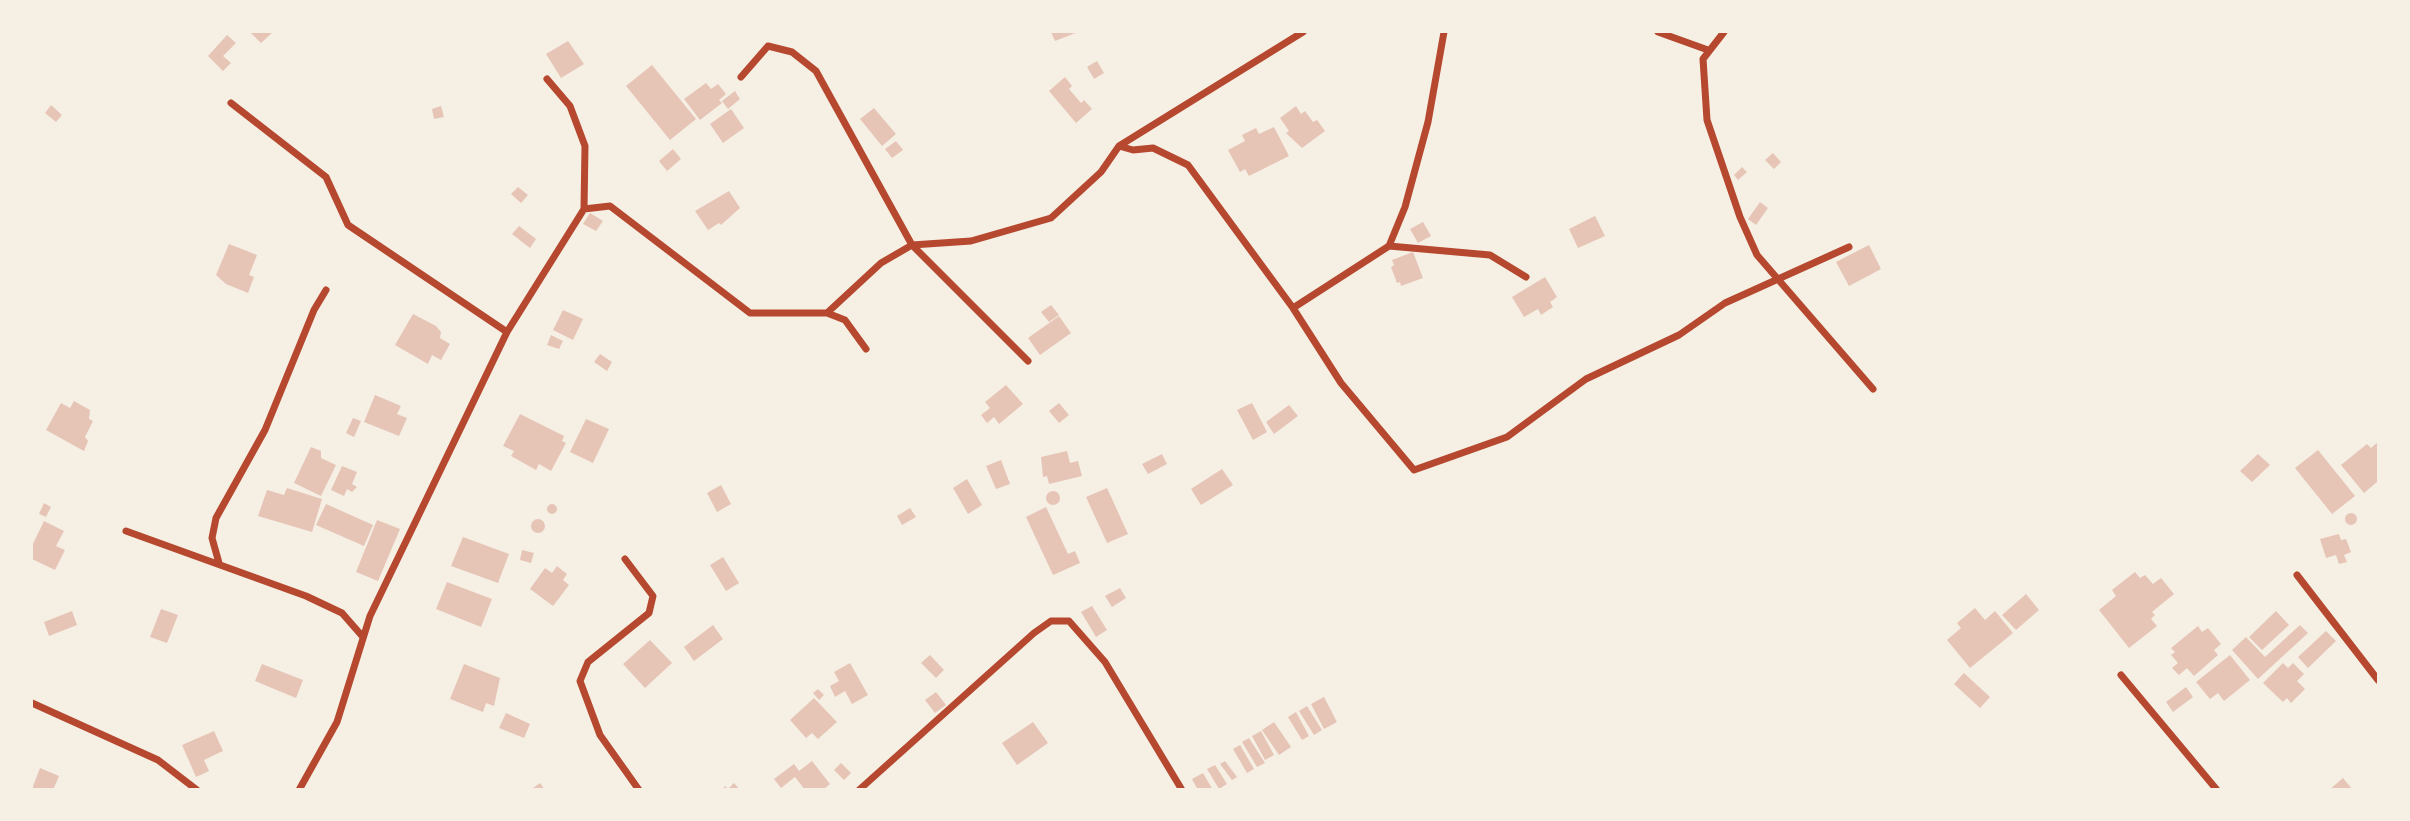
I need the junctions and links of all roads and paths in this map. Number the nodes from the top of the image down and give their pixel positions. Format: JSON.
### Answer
{"nodes":[{"id":1,"x":1303,"y":32,"type":"edge"},
{"id":2,"x":1444,"y":32,"type":"edge"},
{"id":3,"x":1658,"y":32,"type":"edge"},
{"id":4,"x":1724,"y":32,"type":"edge"},
{"id":5,"x":1708,"y":50,"type":"junction"},
{"id":6,"x":741,"y":77,"type":"dead end"},
{"id":7,"x":547,"y":79,"type":"dead end"},
{"id":8,"x":231,"y":103,"type":"dead end"},
{"id":9,"x":1119,"y":146,"type":"junction"},
{"id":10,"x":584,"y":209,"type":"junction"},
{"id":11,"x":912,"y":245,"type":"junction"},
{"id":12,"x":1389,"y":246,"type":"junction"},
{"id":13,"x":1849,"y":247,"type":"dead end"},
{"id":14,"x":1526,"y":277,"type":"dead end"},
{"id":15,"x":1777,"y":278,"type":"junction"},
{"id":16,"x":326,"y":290,"type":"dead end"},
{"id":17,"x":1293,"y":308,"type":"junction"},
{"id":18,"x":827,"y":313,"type":"junction"},
{"id":19,"x":507,"y":332,"type":"junction"},
{"id":20,"x":866,"y":349,"type":"dead end"},
{"id":21,"x":1028,"y":361,"type":"dead end"},
{"id":22,"x":1873,"y":389,"type":"dead end"},
{"id":23,"x":126,"y":531,"type":"dead end"},
{"id":24,"x":625,"y":559,"type":"dead end"},
{"id":25,"x":219,"y":563,"type":"junction"},
{"id":26,"x":2297,"y":575,"type":"dead end"},
{"id":27,"x":363,"y":637,"type":"junction"},
{"id":28,"x":2121,"y":676,"type":"dead end"},
{"id":29,"x":2378,"y":680,"type":"edge"},
{"id":30,"x":32,"y":703,"type":"edge"},
{"id":31,"x":197,"y":789,"type":"edge"},
{"id":32,"x":299,"y":789,"type":"edge"},
{"id":33,"x":639,"y":789,"type":"edge"},
{"id":34,"x":859,"y":789,"type":"edge"},
{"id":35,"x":1182,"y":789,"type":"edge"},
{"id":36,"x":2217,"y":789,"type":"edge"}],
"edges":[{"from":1,"to":9,"type":"street"},
{"from":2,"to":12,"type":"street"},
{"from":3,"to":5,"type":"street"},
{"from":4,"to":5,"type":"street"},
{"from":5,"to":15,"type":"street"},
{"from":6,"to":11,"type":"street"},
{"from":7,"to":10,"type":"street"},
{"from":8,"to":19,"type":"street"},
{"from":9,"to":11,"type":"street"},
{"from":9,"to":17,"type":"street"},
{"from":10,"to":18,"type":"street"},
{"from":10,"to":19,"type":"street"},
{"from":11,"to":18,"type":"street"},
{"from":11,"to":21,"type":"street"},
{"from":12,"to":14,"type":"street"},
{"from":12,"to":17,"type":"street"},
{"from":13,"to":15,"type":"street"},
{"from":15,"to":17,"type":"street"},
{"from":15,"to":22,"type":"street"},
{"from":16,"to":25,"type":"street"},
{"from":18,"to":20,"type":"street"},
{"from":19,"to":27,"type":"street"},
{"from":23,"to":25,"type":"street"},
{"from":24,"to":33,"type":"street"},
{"from":25,"to":27,"type":"street"},
{"from":26,"to":29,"type":"street"},
{"from":27,"to":32,"type":"street"},
{"from":28,"to":36,"type":"street"},
{"from":30,"to":31,"type":"street"},
{"from":34,"to":35,"type":"street"}]}
